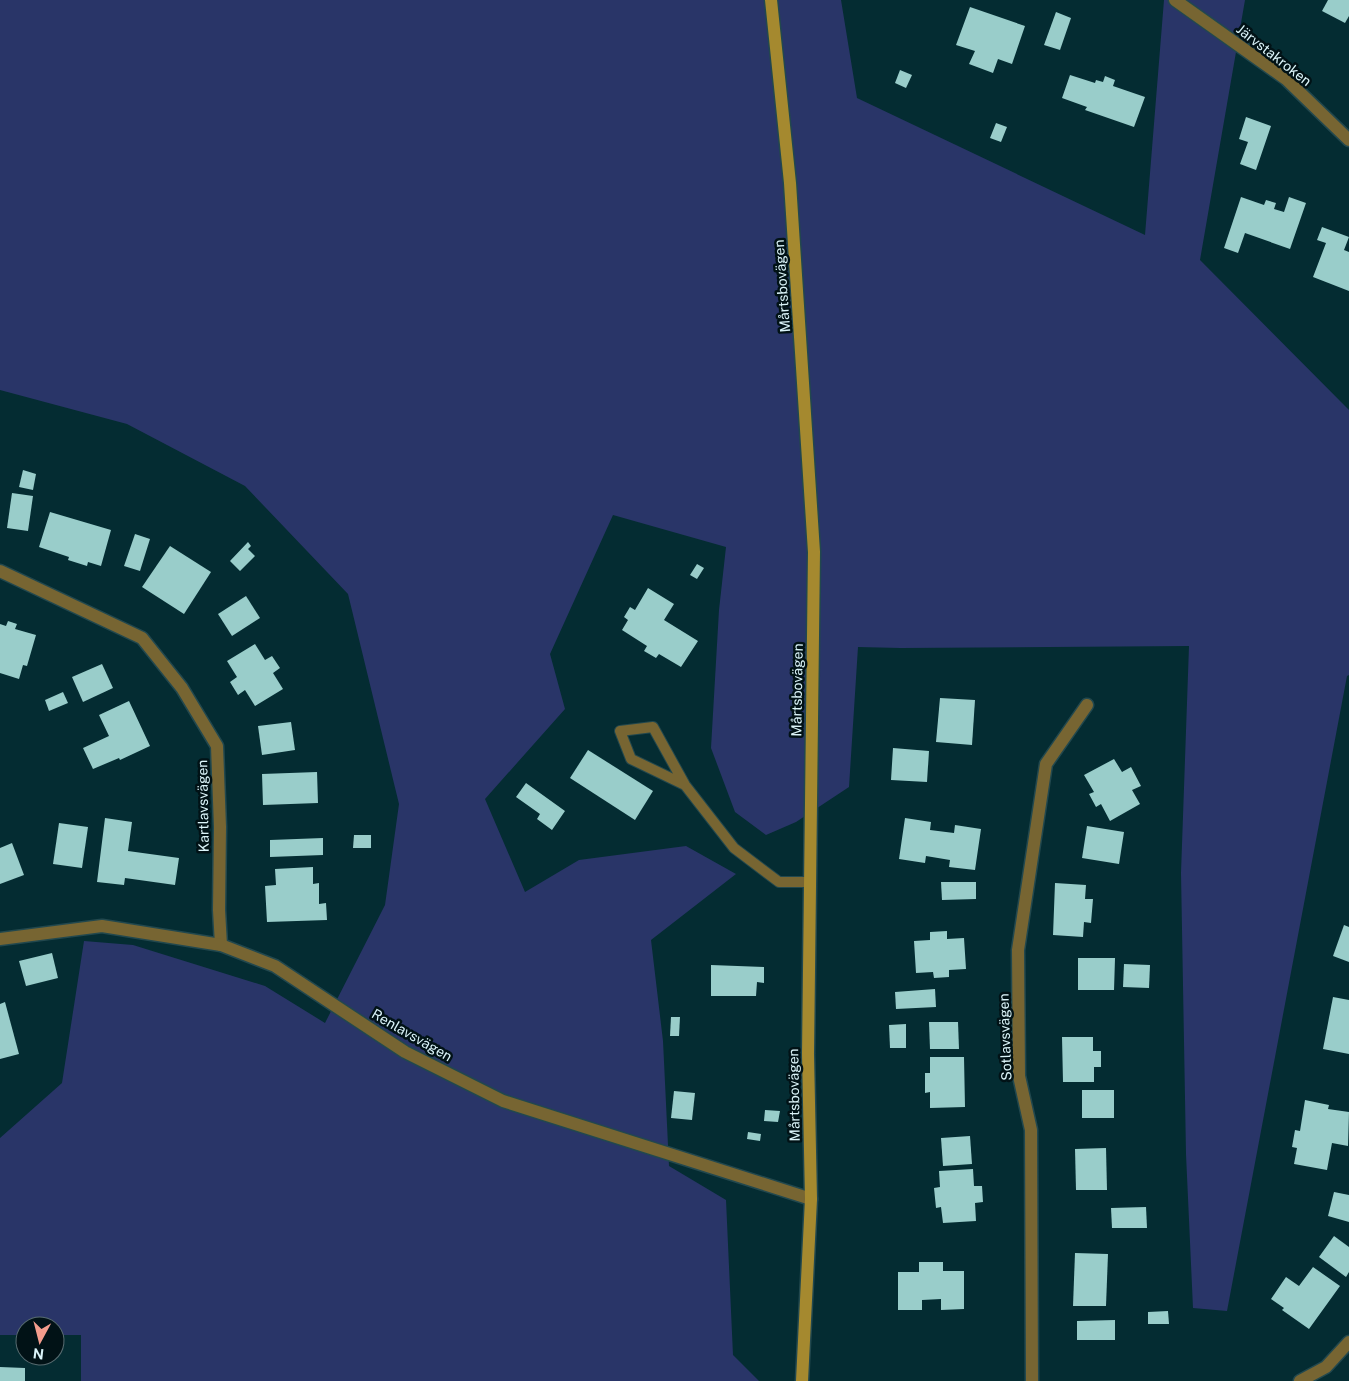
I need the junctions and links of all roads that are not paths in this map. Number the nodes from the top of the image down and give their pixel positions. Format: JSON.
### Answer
{"nodes":[{"id":1,"x":771,"y":0,"type":"edge"},
{"id":2,"x":1175,"y":0,"type":"edge"},
{"id":3,"x":1349,"y":140,"type":"edge"},
{"id":4,"x":0,"y":571,"type":"edge"},
{"id":5,"x":1087,"y":705,"type":"dead end"},
{"id":6,"x":685,"y":784,"type":"junction"},
{"id":7,"x":810,"y":882,"type":"junction"},
{"id":8,"x":0,"y":939,"type":"edge"},
{"id":9,"x":221,"y":945,"type":"junction"},
{"id":10,"x":812,"y":1199,"type":"junction"},
{"id":11,"x":1349,"y":1342,"type":"edge"},
{"id":12,"x":802,"y":1381,"type":"edge"},
{"id":13,"x":1032,"y":1381,"type":"edge"},
{"id":14,"x":1300,"y":1381,"type":"edge"}],
"edges":[{"from":1,"to":7,"type":"street","name":"Mårtsbovägen"},
{"from":2,"to":3,"type":"street","name":"Järvstakroken"},
{"from":4,"to":9,"type":"street","name":"Kartlavsvägen"},
{"from":5,"to":13,"type":"street","name":"Sotlavsvägen"},
{"from":6,"to":6,"type":"lane"},
{"from":6,"to":7,"type":"lane"},
{"from":7,"to":10,"type":"street","name":"Mårtsbovägen"},
{"from":8,"to":9,"type":"street","name":"Renlavsvägen"},
{"from":9,"to":10,"type":"street","name":"Renlavsvägen"},
{"from":10,"to":12,"type":"street","name":"Mårtsbovägen"},
{"from":11,"to":14,"type":"street"}]}
